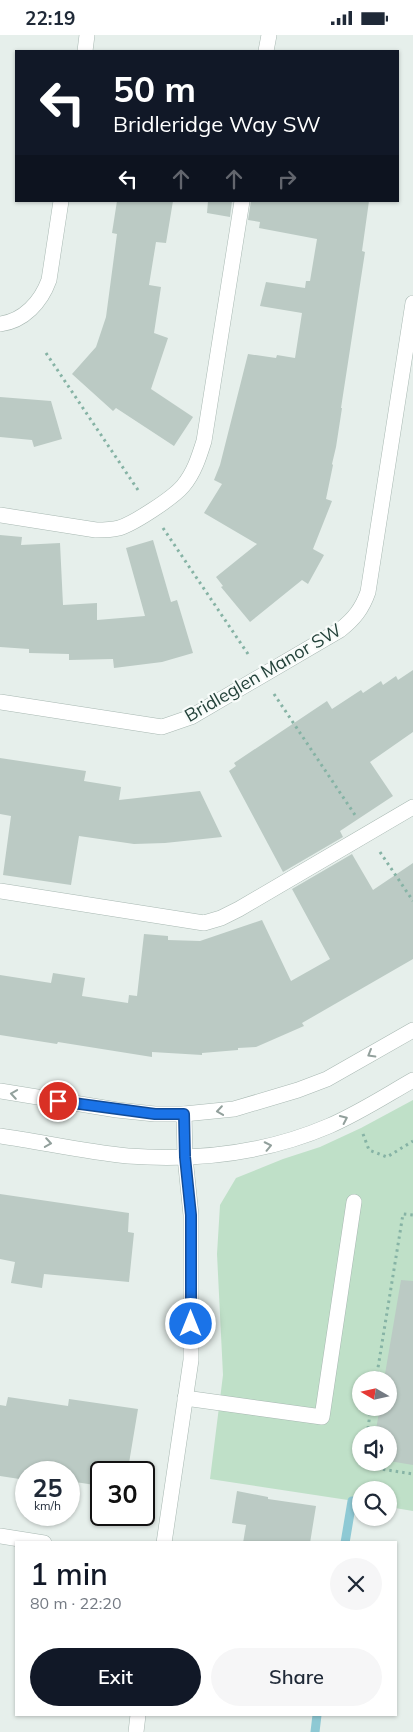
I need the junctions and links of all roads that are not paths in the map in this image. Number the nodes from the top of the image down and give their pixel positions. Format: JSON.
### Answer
{"nodes":[{"id":1,"x":87,"y":35,"type":"edge"},
{"id":2,"x":269,"y":35,"type":"edge"},
{"id":3,"x":85,"y":50,"type":"edge"},
{"id":4,"x":266,"y":50,"type":"edge"},
{"id":5,"x":61,"y":202,"type":"edge"},
{"id":6,"x":242,"y":202,"type":"edge"},
{"id":7,"x":413,"y":303,"type":"edge"},
{"id":8,"x":0,"y":325,"type":"edge"},
{"id":9,"x":406,"y":396,"type":"edge"},
{"id":10,"x":0,"y":515,"type":"edge"},
{"id":11,"x":0,"y":702,"type":"edge"},
{"id":12,"x":413,"y":807,"type":"edge"},
{"id":13,"x":0,"y":891,"type":"edge"},
{"id":14,"x":413,"y":1030,"type":"edge"},
{"id":15,"x":413,"y":1080,"type":"edge"},
{"id":16,"x":0,"y":1091,"type":"edge"},
{"id":17,"x":184,"y":1114,"type":"junction"},
{"id":18,"x":0,"y":1136,"type":"edge"},
{"id":19,"x":185,"y":1157,"type":"junction"},
{"id":20,"x":354,"y":1202,"type":"dead end"},
{"id":21,"x":185,"y":1398,"type":"junction"},
{"id":22,"x":0,"y":1536,"type":"edge"},
{"id":23,"x":31,"y":1541,"type":"edge"},
{"id":24,"x":164,"y":1541,"type":"edge"},
{"id":25,"x":138,"y":1716,"type":"edge"},
{"id":26,"x":136,"y":1732,"type":"edge"}],
"edges":[{"from":1,"to":3,"type":"street"},
{"from":2,"to":4,"type":"street"},
{"from":5,"to":8,"type":"street"},
{"from":6,"to":10,"type":"street"},
{"from":7,"to":9,"type":"street","name":"Bridleglen Manor SW"},
{"from":9,"to":11,"type":"street","name":"Bridleglen Manor SW"},
{"from":12,"to":13,"type":"street"},
{"from":14,"to":17,"type":"street","one_way":true},
{"from":19,"to":15,"type":"street","one_way":true},
{"from":17,"to":16,"type":"street","one_way":true},
{"from":17,"to":19,"type":"street"},
{"from":18,"to":19,"type":"street","one_way":true},
{"from":19,"to":21,"type":"street"},
{"from":20,"to":21,"type":"street"},
{"from":21,"to":24,"type":"street"},
{"from":22,"to":23,"type":"street"},
{"from":25,"to":26,"type":"street"}]}
